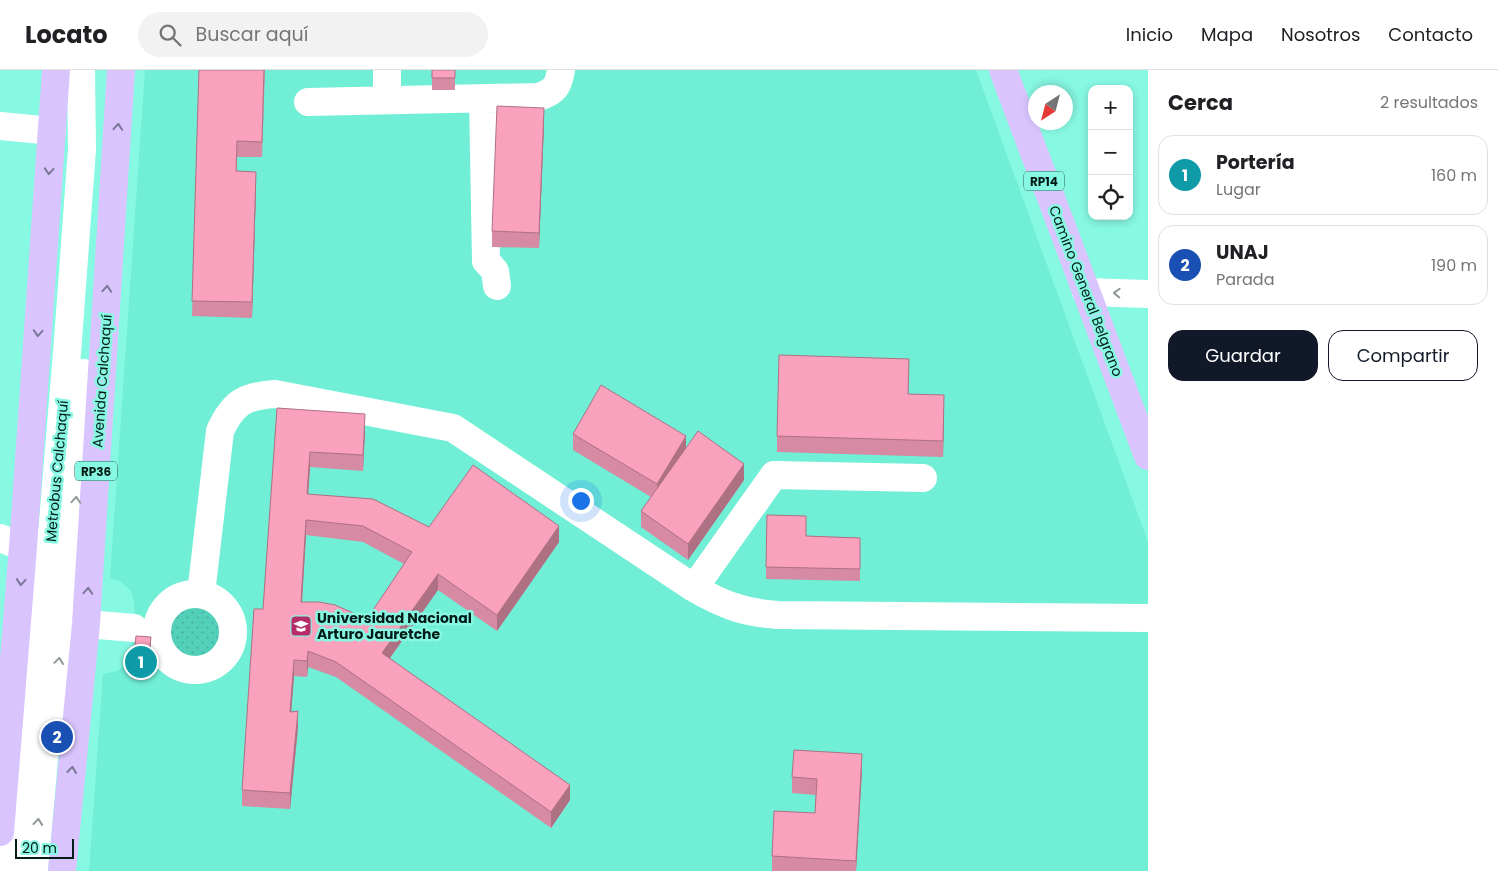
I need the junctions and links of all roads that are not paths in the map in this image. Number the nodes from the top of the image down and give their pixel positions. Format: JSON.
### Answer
{"nodes":[{"id":1,"x":56,"y":70,"type":"edge"},
{"id":2,"x":81,"y":70,"type":"edge"},
{"id":3,"x":100,"y":70,"type":"edge"},
{"id":4,"x":121,"y":70,"type":"edge"},
{"id":5,"x":388,"y":70,"type":"edge"},
{"id":6,"x":562,"y":70,"type":"edge"},
{"id":7,"x":1003,"y":70,"type":"edge"},
{"id":8,"x":482,"y":98,"type":"junction"},
{"id":9,"x":387,"y":100,"type":"junction"},
{"id":10,"x":308,"y":102,"type":"dead end"},
{"id":11,"x":0,"y":126,"type":"edge"},
{"id":12,"x":52,"y":131,"type":"junction"},
{"id":13,"x":506,"y":279,"type":"dead end"},
{"id":14,"x":1086,"y":292,"type":"junction"},
{"id":15,"x":1148,"y":294,"type":"edge"},
{"id":16,"x":1148,"y":456,"type":"edge"},
{"id":17,"x":923,"y":478,"type":"dead end"},
{"id":18,"x":12,"y":543,"type":"edge"},
{"id":19,"x":694,"y":588,"type":"junction"},
{"id":20,"x":201,"y":594,"type":"dead end"},
{"id":21,"x":1148,"y":618,"type":"edge"},
{"id":22,"x":86,"y":624,"type":"junction"},
{"id":23,"x":134,"y":628,"type":"dead end"},
{"id":24,"x":0,"y":832,"type":"edge"},
{"id":25,"x":11,"y":871,"type":"edge"},
{"id":26,"x":34,"y":871,"type":"edge"},
{"id":27,"x":62,"y":871,"type":"edge"}],
"edges":[{"from":1,"to":12,"type":"main road"},
{"from":2,"to":25,"type":"street","name":"Metrobus Calchaquí"},
{"from":26,"to":3,"type":"street","name":"Metrobus Calchaquí","one_way":true},
{"from":22,"to":4,"type":"main road","name":"Avenida Calchaquí","number":"RP36","one_way":true},
{"from":5,"to":9,"type":"street"},
{"from":6,"to":8,"type":"street"},
{"from":7,"to":14,"type":"main road","name":"Camino General Belgrano","number":"RP14"},
{"from":8,"to":9,"type":"street"},
{"from":8,"to":13,"type":"street"},
{"from":9,"to":10,"type":"street"},
{"from":11,"to":12,"type":"street"},
{"from":12,"to":18,"type":"main road","one_way":true},
{"from":15,"to":14,"type":"street","one_way":true},
{"from":14,"to":16,"type":"main road","name":"Camino General Belgrano","number":"RP14"},
{"from":17,"to":19,"type":"street"},
{"from":18,"to":24,"type":"main road","one_way":true},
{"from":19,"to":20,"type":"street"},
{"from":19,"to":21,"type":"street"},
{"from":22,"to":23,"type":"street"},
{"from":27,"to":22,"type":"main road","name":"Avenida Calchaquí","number":"RP36","one_way":true}]}
